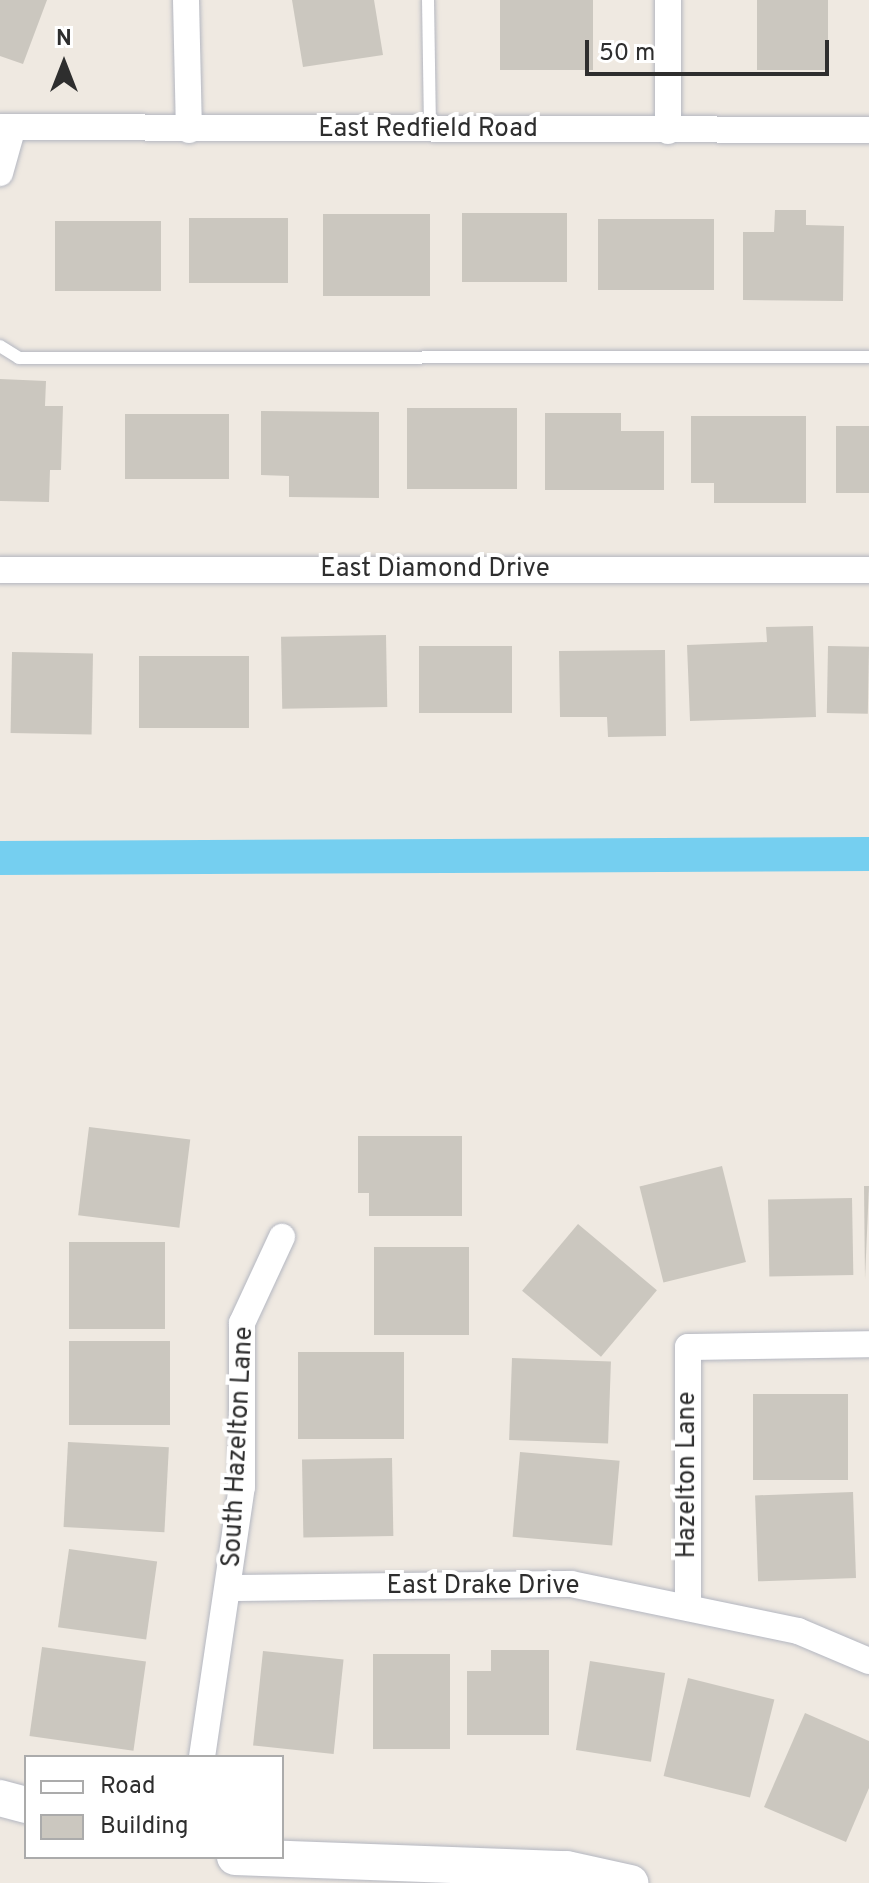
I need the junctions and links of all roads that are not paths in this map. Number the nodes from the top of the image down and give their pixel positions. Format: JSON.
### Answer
{"nodes":[{"id":1,"x":186,"y":0,"type":"edge"},
{"id":2,"x":428,"y":0,"type":"edge"},
{"id":3,"x":668,"y":0,"type":"edge"},
{"id":4,"x":6,"y":128,"type":"edge"},
{"id":5,"x":189,"y":130,"type":"junction"},
{"id":6,"x":430,"y":130,"type":"junction"},
{"id":7,"x":869,"y":130,"type":"edge"},
{"id":8,"x":668,"y":131,"type":"junction"},
{"id":9,"x":0,"y":173,"type":"edge"},
{"id":10,"x":0,"y":346,"type":"edge"},
{"id":11,"x":869,"y":357,"type":"edge"},
{"id":12,"x":0,"y":570,"type":"edge"},
{"id":13,"x":869,"y":570,"type":"edge"},
{"id":14,"x":282,"y":1237,"type":"dead end"},
{"id":15,"x":869,"y":1344,"type":"edge"},
{"id":16,"x":230,"y":1588,"type":"junction"},
{"id":17,"x":688,"y":1604,"type":"junction"},
{"id":18,"x":869,"y":1661,"type":"edge"},
{"id":19,"x":202,"y":1755,"type":"edge"},
{"id":20,"x":261,"y":1859,"type":"edge"},
{"id":21,"x":454,"y":1874,"type":"edge"},
{"id":22,"x":630,"y":1883,"type":"edge"}],
"edges":[{"from":1,"to":5,"type":"street"},
{"from":2,"to":6,"type":"lane"},
{"from":3,"to":8,"type":"street"},
{"from":4,"to":5,"type":"street","name":"East Redfield Road"},
{"from":4,"to":9,"type":"street"},
{"from":5,"to":6,"type":"street","name":"East Redfield Road"},
{"from":6,"to":8,"type":"street","name":"East Redfield Road"},
{"from":7,"to":8,"type":"street","name":"East Redfield Road"},
{"from":10,"to":11,"type":"lane"},
{"from":12,"to":13,"type":"street","name":"East Diamond Drive"},
{"from":14,"to":16,"type":"street","name":"South Hazelton Lane"},
{"from":15,"to":17,"type":"street","name":"Hazelton Lane"},
{"from":16,"to":17,"type":"street","name":"East Drake Drive"},
{"from":16,"to":19,"type":"street","name":"South Hazelton Lane"},
{"from":17,"to":18,"type":"street","name":"East Drake Drive"},
{"from":20,"to":21,"type":"street"},
{"from":21,"to":22,"type":"street"}]}
